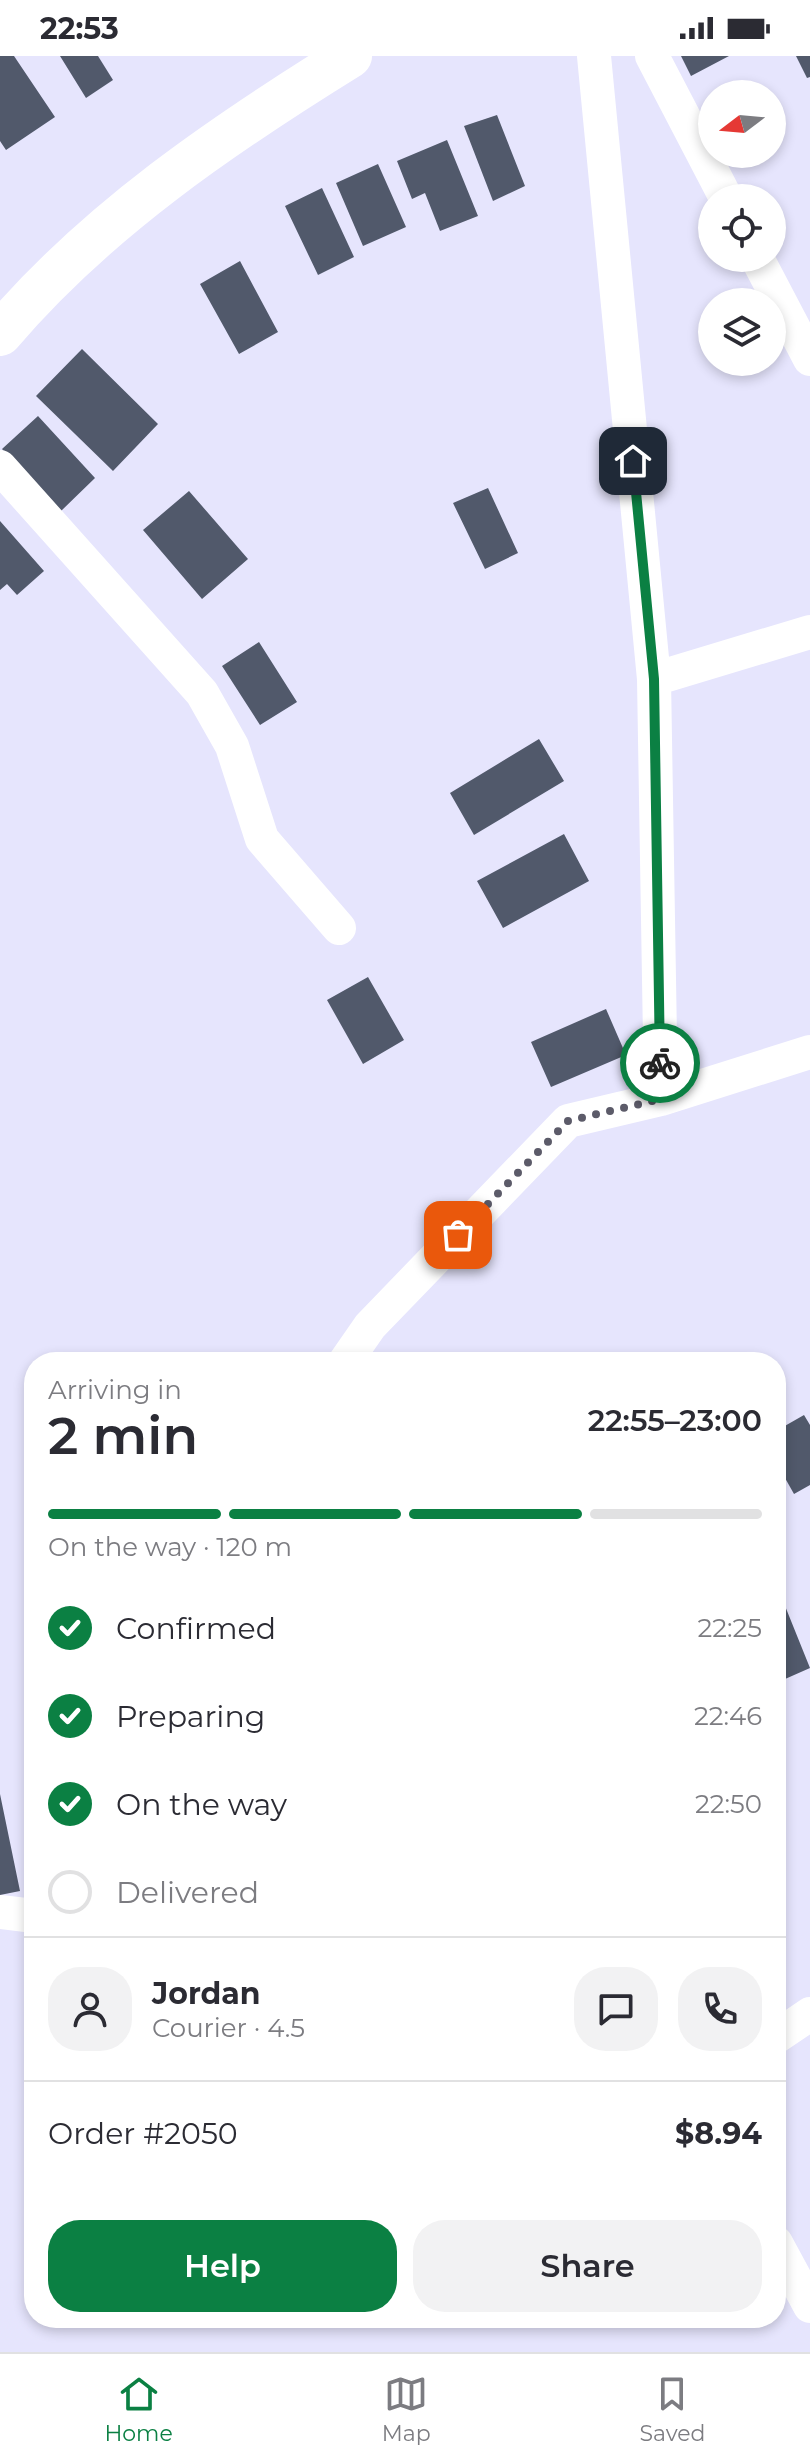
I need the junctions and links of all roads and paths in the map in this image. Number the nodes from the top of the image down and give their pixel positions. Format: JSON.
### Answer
{"nodes":[{"id":1,"x":350,"y":56,"type":"edge"},
{"id":2,"x":594,"y":56,"type":"edge"},
{"id":3,"x":652,"y":56,"type":"edge"},
{"id":4,"x":719,"y":184,"type":"edge"},
{"id":5,"x":764,"y":272,"type":"edge"},
{"id":6,"x":0,"y":334,"type":"edge"},
{"id":7,"x":810,"y":359,"type":"edge"},
{"id":8,"x":0,"y":467,"type":"edge"},
{"id":9,"x":810,"y":632,"type":"edge"},
{"id":10,"x":654,"y":679,"type":"junction"},
{"id":11,"x":339,"y":928,"type":"dead end"},
{"id":12,"x":810,"y":1052,"type":"edge"},
{"id":13,"x":661,"y":1099,"type":"junction"},
{"id":14,"x":352,"y":1352,"type":"edge"},
{"id":15,"x":0,"y":1912,"type":"edge"},
{"id":16,"x":24,"y":1915,"type":"edge"},
{"id":17,"x":810,"y":2014,"type":"edge"},
{"id":18,"x":786,"y":2030,"type":"edge"},
{"id":19,"x":786,"y":2262,"type":"edge"},
{"id":20,"x":810,"y":2306,"type":"edge"}],
"edges":[{"from":1,"to":6,"type":"main road"},
{"from":2,"to":10,"type":"street"},
{"from":3,"to":4,"type":"street"},
{"from":5,"to":7,"type":"street"},
{"from":8,"to":11,"type":"street"},
{"from":9,"to":10,"type":"street"},
{"from":10,"to":13,"type":"street"},
{"from":12,"to":13,"type":"street"},
{"from":13,"to":14,"type":"street"},
{"from":15,"to":16,"type":"street"},
{"from":17,"to":18,"type":"street"},
{"from":19,"to":20,"type":"street"}]}
